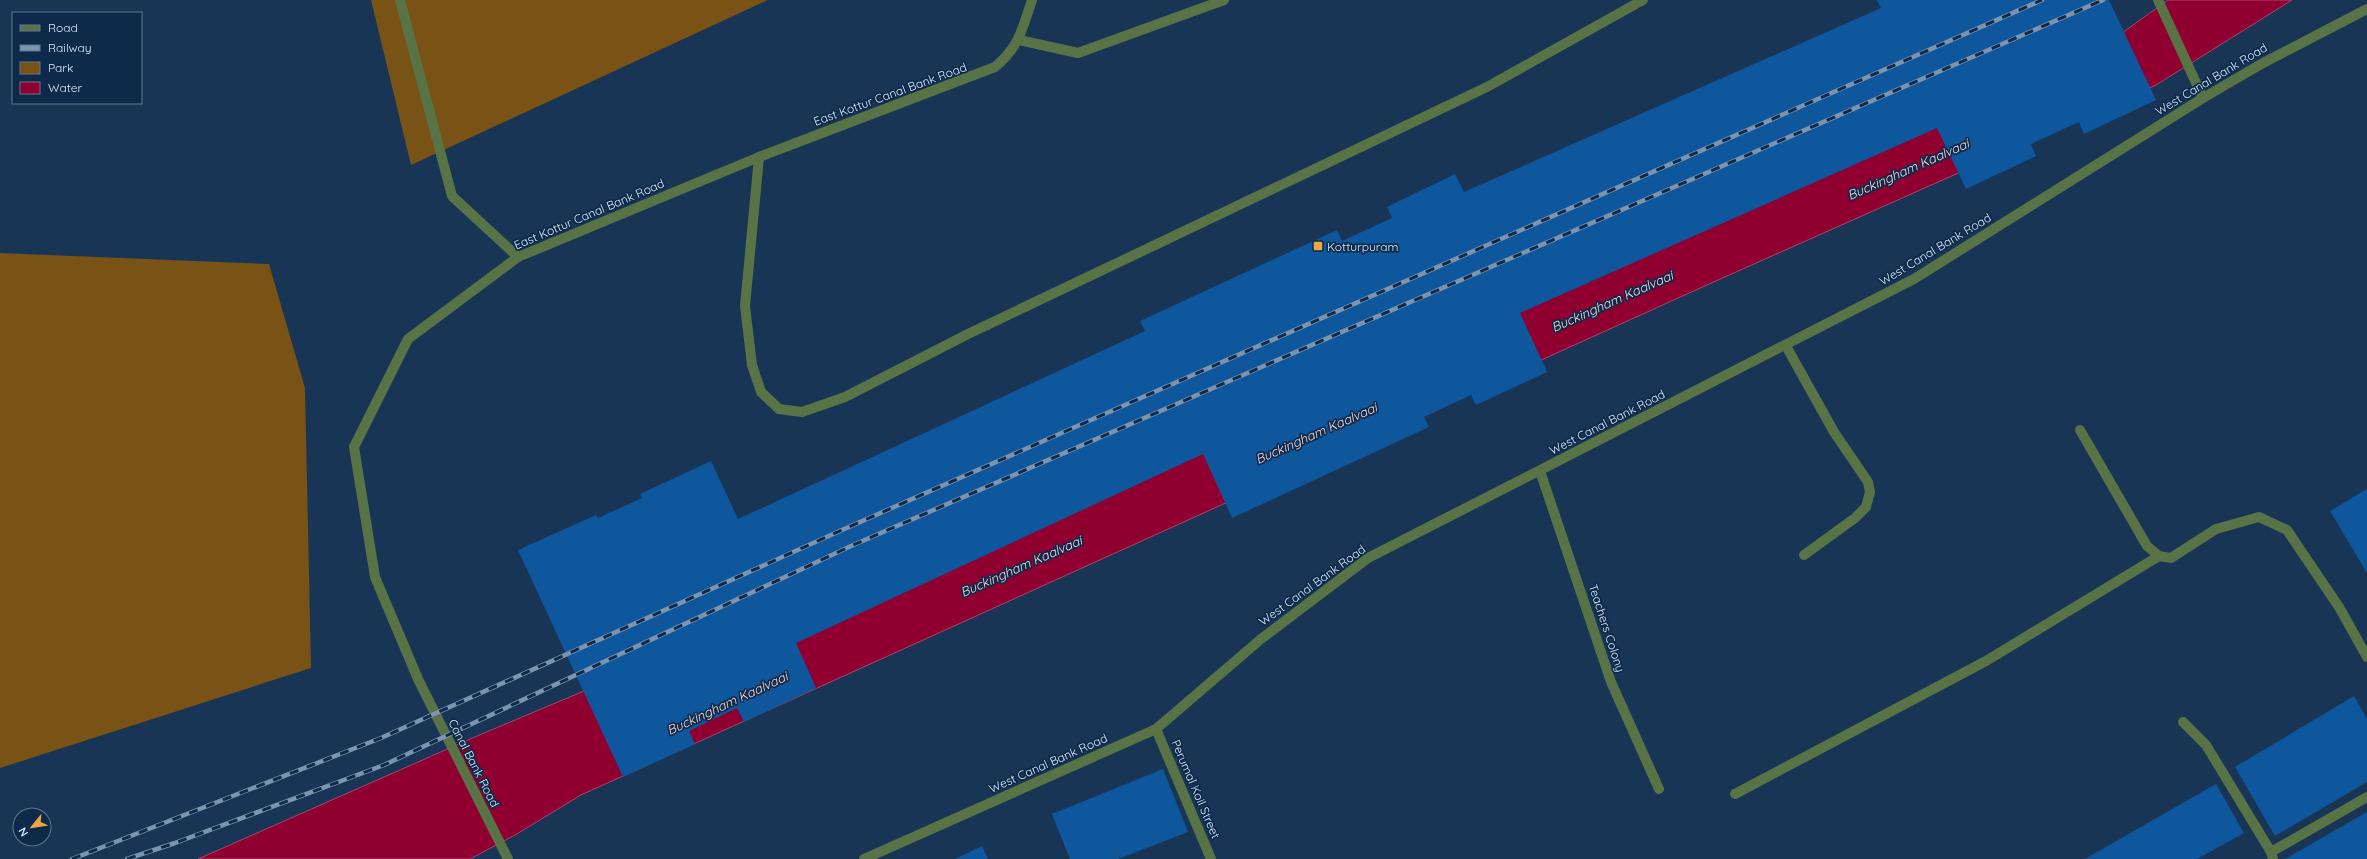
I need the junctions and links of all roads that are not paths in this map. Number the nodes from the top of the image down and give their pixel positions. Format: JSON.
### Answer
{"nodes":[{"id":1,"x":400,"y":0,"type":"edge"},
{"id":2,"x":1032,"y":0,"type":"edge"},
{"id":3,"x":1224,"y":0,"type":"edge"},
{"id":4,"x":1643,"y":0,"type":"edge"},
{"id":5,"x":2158,"y":0,"type":"edge"},
{"id":6,"x":2367,"y":9,"type":"edge"},
{"id":7,"x":1018,"y":40,"type":"junction"},
{"id":8,"x":2203,"y":98,"type":"junction"},
{"id":9,"x":759,"y":157,"type":"junction"},
{"id":10,"x":518,"y":257,"type":"junction"},
{"id":11,"x":1786,"y":346,"type":"junction"},
{"id":12,"x":2080,"y":430,"type":"dead end"},
{"id":13,"x":1540,"y":471,"type":"junction"},
{"id":14,"x":1804,"y":555,"type":"dead end"},
{"id":15,"x":2159,"y":556,"type":"junction"},
{"id":16,"x":2367,"y":657,"type":"edge"},
{"id":17,"x":418,"y":679,"type":"joint"},
{"id":18,"x":2183,"y":722,"type":"dead end"},
{"id":19,"x":1156,"y":729,"type":"junction"},
{"id":20,"x":1659,"y":790,"type":"dead end"},
{"id":21,"x":1735,"y":794,"type":"dead end"},
{"id":22,"x":2367,"y":797,"type":"edge"},
{"id":23,"x":2272,"y":855,"type":"edge"},
{"id":24,"x":508,"y":859,"type":"edge"},
{"id":25,"x":864,"y":859,"type":"edge"},
{"id":26,"x":1211,"y":859,"type":"edge"}],
"edges":[{"from":1,"to":10,"type":"street"},
{"from":2,"to":7,"type":"street","name":"East Kottur Canal Bank Road"},
{"from":3,"to":7,"type":"street"},
{"from":4,"to":9,"type":"street"},
{"from":5,"to":8,"type":"street"},
{"from":6,"to":8,"type":"street","name":"West Canal Bank Road"},
{"from":7,"to":9,"type":"street","name":"East Kottur Canal Bank Road"},
{"from":8,"to":11,"type":"street","name":"West Canal Bank Road"},
{"from":9,"to":10,"type":"street","name":"East Kottur Canal Bank Road"},
{"from":10,"to":17,"type":"street","name":"East Kottur Canal Bank Road"},
{"from":11,"to":13,"type":"street","name":"West Canal Bank Road"},
{"from":11,"to":14,"type":"street"},
{"from":12,"to":15,"type":"street"},
{"from":13,"to":19,"type":"street","name":"West Canal Bank Road"},
{"from":13,"to":20,"type":"street","name":"Teachers Colony"},
{"from":15,"to":16,"type":"street"},
{"from":15,"to":21,"type":"street"},
{"from":17,"to":24,"type":"street","name":"Canal Bank Road"},
{"from":18,"to":23,"type":"street"},
{"from":19,"to":25,"type":"street","name":"West Canal Bank Road"},
{"from":19,"to":26,"type":"street","name":"Perumal Koil Street"},
{"from":22,"to":23,"type":"street"}]}
